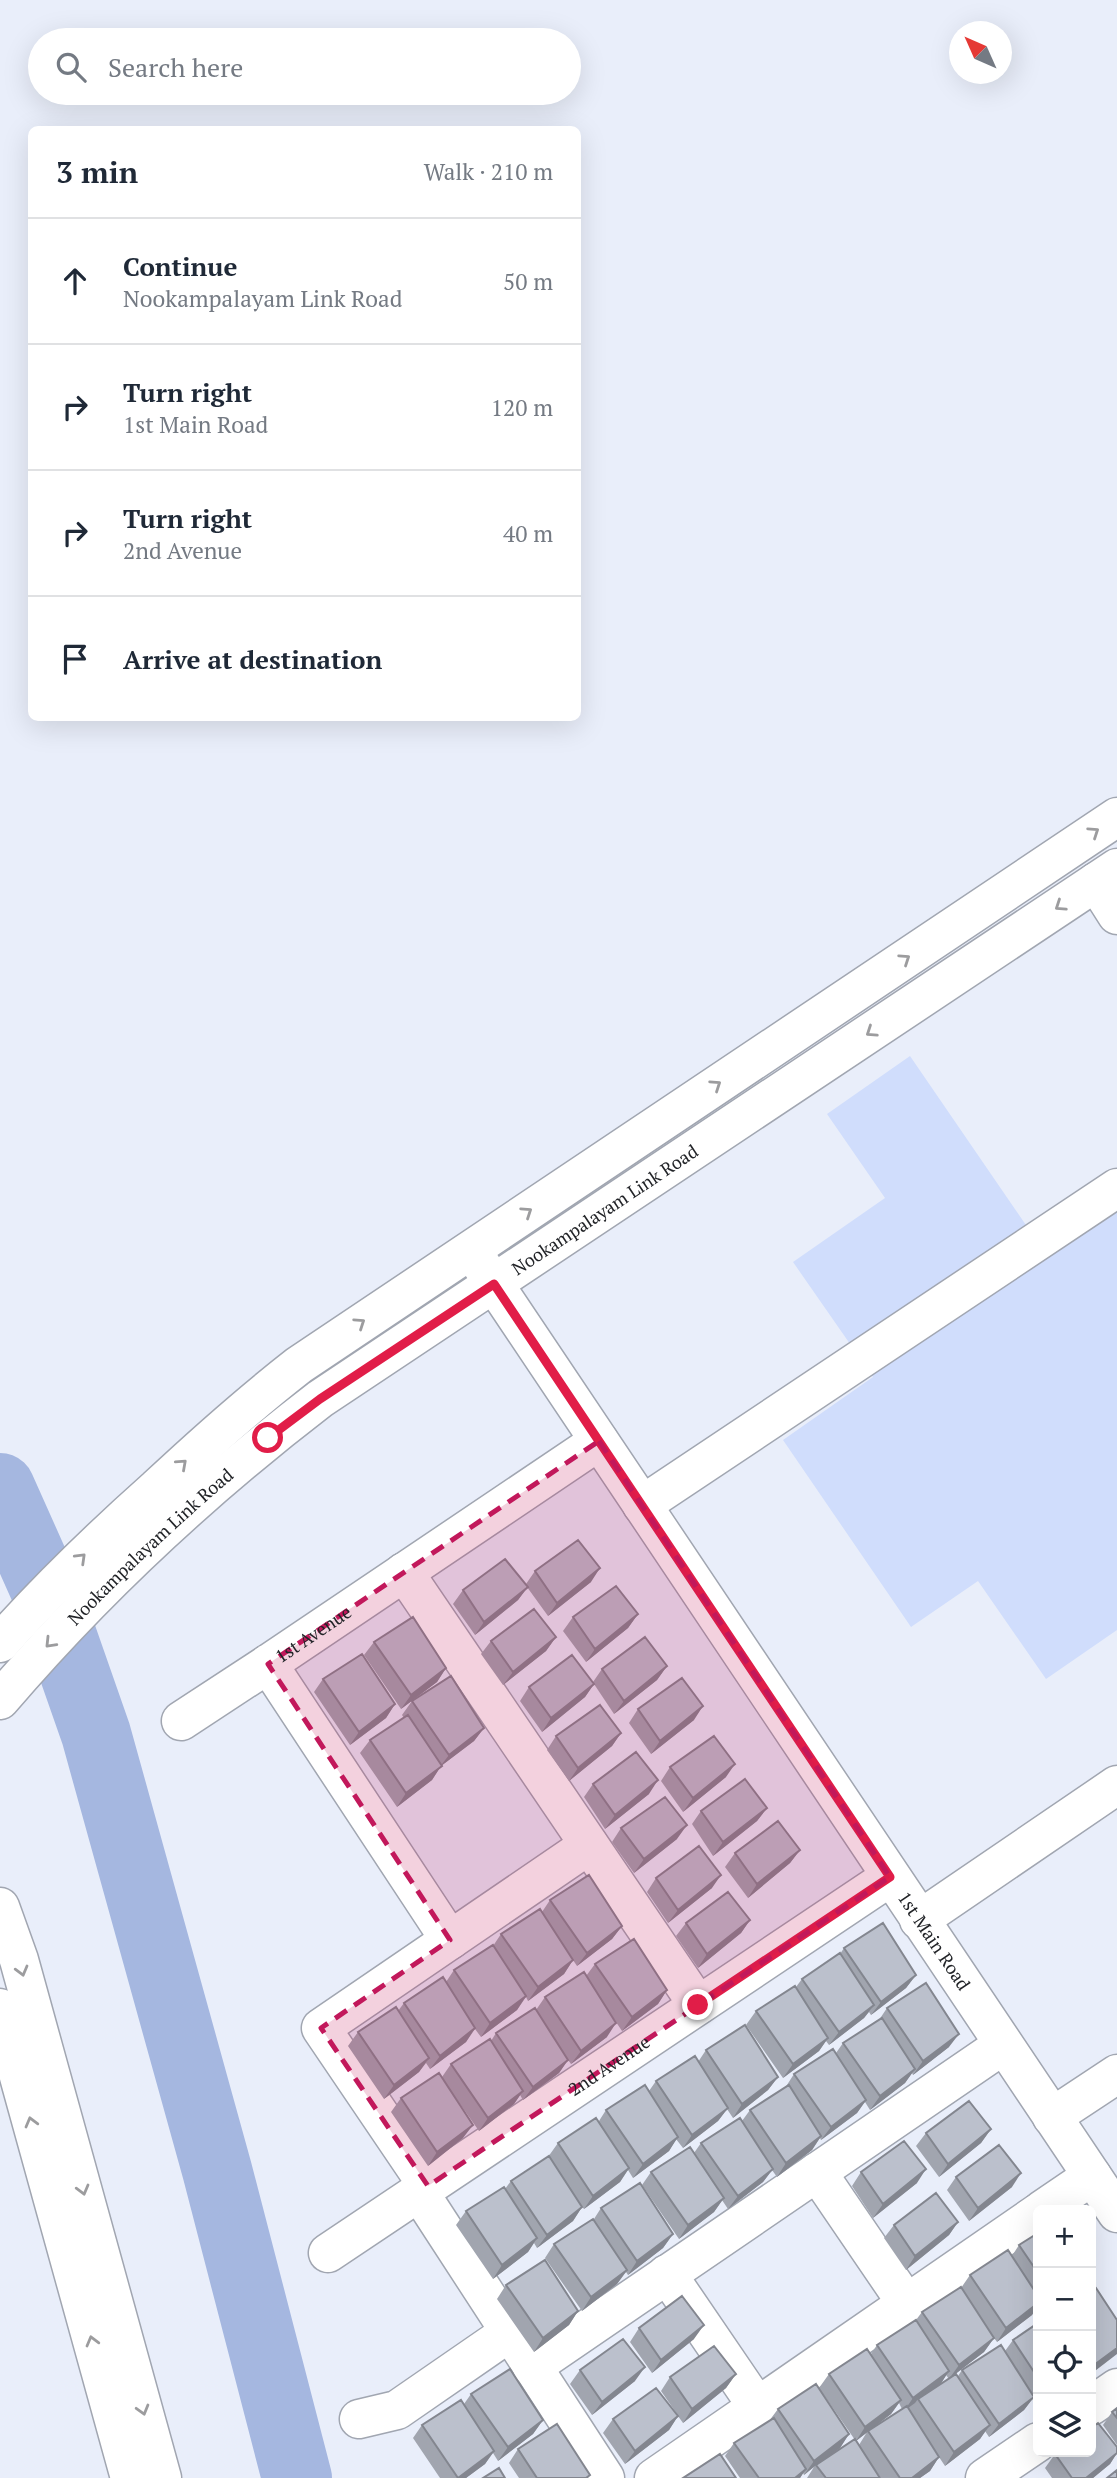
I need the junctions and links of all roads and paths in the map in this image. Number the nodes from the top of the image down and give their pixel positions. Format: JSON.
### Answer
{"nodes":[{"id":1,"x":1117,"y":817,"type":"edge"},
{"id":2,"x":1106,"y":875,"type":"edge"},
{"id":3,"x":1117,"y":915,"type":"edge"},
{"id":4,"x":1117,"y":1188,"type":"edge"},
{"id":5,"x":471,"y":1250,"type":"junction"},
{"id":6,"x":494,"y":1284,"type":"junction"},
{"id":7,"x":599,"y":1441,"type":"junction"},
{"id":8,"x":642,"y":1505,"type":"junction"},
{"id":9,"x":404,"y":1572,"type":"junction"},
{"id":10,"x":0,"y":1643,"type":"edge"},
{"id":11,"x":268,"y":1664,"type":"junction"},
{"id":12,"x":8,"y":1691,"type":"edge"},
{"id":13,"x":181,"y":1721,"type":"dead end"},
{"id":14,"x":1117,"y":1785,"type":"edge"},
{"id":15,"x":589,"y":1845,"type":"junction"},
{"id":16,"x":890,"y":1877,"type":"junction"},
{"id":17,"x":0,"y":1907,"type":"edge"},
{"id":18,"x":919,"y":1920,"type":"junction"},
{"id":19,"x":450,"y":1940,"type":"junction"},
{"id":20,"x":698,"y":2005,"type":"junction"},
{"id":21,"x":0,"y":2008,"type":"edge"},
{"id":22,"x":1003,"y":2045,"type":"junction"},
{"id":23,"x":1117,"y":2074,"type":"edge"},
{"id":24,"x":1052,"y":2116,"type":"junction"},
{"id":25,"x":817,"y":2172,"type":"junction"},
{"id":26,"x":1092,"y":2176,"type":"junction"},
{"id":27,"x":423,"y":2189,"type":"junction"},
{"id":28,"x":1049,"y":2205,"type":"edge"},
{"id":29,"x":1117,"y":2213,"type":"edge"},
{"id":30,"x":1033,"y":2216,"type":"edge"},
{"id":31,"x":328,"y":2253,"type":"dead end"},
{"id":32,"x":667,"y":2274,"type":"junction"},
{"id":33,"x":906,"y":2304,"type":"junction"},
{"id":34,"x":510,"y":2332,"type":"junction"},
{"id":35,"x":532,"y":2367,"type":"junction"},
{"id":36,"x":1117,"y":2388,"type":"edge"},
{"id":37,"x":1096,"y":2403,"type":"edge"},
{"id":38,"x":757,"y":2406,"type":"junction"},
{"id":39,"x":359,"y":2419,"type":"dead end"},
{"id":40,"x":1028,"y":2459,"type":"edge"},
{"id":41,"x":130,"y":2478,"type":"edge"},
{"id":42,"x":162,"y":2478,"type":"edge"},
{"id":43,"x":605,"y":2478,"type":"edge"},
{"id":44,"x":654,"y":2478,"type":"edge"},
{"id":45,"x":985,"y":2478,"type":"edge"}],
"edges":[{"from":5,"to":1,"type":"street","one_way":true},
{"from":2,"to":3,"type":"street"},
{"from":2,"to":6,"type":"street","name":"Nookampalayam Link Road","one_way":true},
{"from":4,"to":8,"type":"street"},
{"from":5,"to":6,"type":"street","name":"1st Main Road"},
{"from":10,"to":5,"type":"street","one_way":true},
{"from":6,"to":7,"type":"street","name":"1st Main Road"},
{"from":6,"to":12,"type":"street","name":"Nookampalayam Link Road","one_way":true},
{"from":7,"to":8,"type":"street","name":"1st Main Road"},
{"from":7,"to":9,"type":"street","name":"1st Avenue"},
{"from":8,"to":16,"type":"street","name":"1st Main Road"},
{"from":9,"to":11,"type":"street","name":"1st Avenue"},
{"from":9,"to":15,"type":"street"},
{"from":11,"to":13,"type":"street"},
{"from":11,"to":19,"type":"street","name":"1st Avenue"},
{"from":14,"to":18,"type":"street"},
{"from":15,"to":19,"type":"street"},
{"from":15,"to":20,"type":"street"},
{"from":16,"to":18,"type":"street","name":"1st Main Road"},
{"from":16,"to":20,"type":"street","name":"2nd Avenue"},
{"from":17,"to":42,"type":"street","one_way":true},
{"from":18,"to":22,"type":"street","name":"1st Main Road"},
{"from":19,"to":27,"type":"street"},
{"from":20,"to":27,"type":"street","name":"2nd Avenue"},
{"from":41,"to":21,"type":"street","one_way":true},
{"from":22,"to":24,"type":"street","name":"1st Main Road"},
{"from":22,"to":25,"type":"street"},
{"from":23,"to":24,"type":"street"},
{"from":24,"to":26,"type":"street","name":"1st Main Road"},
{"from":25,"to":32,"type":"street"},
{"from":25,"to":33,"type":"street"},
{"from":26,"to":28,"type":"street"},
{"from":26,"to":29,"type":"street","name":"1st Main Road"},
{"from":27,"to":31,"type":"street","name":"2nd Avenue"},
{"from":27,"to":34,"type":"street"},
{"from":30,"to":33,"type":"street"},
{"from":32,"to":35,"type":"street"},
{"from":32,"to":38,"type":"street"},
{"from":33,"to":38,"type":"street"},
{"from":34,"to":35,"type":"street"},
{"from":34,"to":39,"type":"street"},
{"from":35,"to":43,"type":"street"},
{"from":36,"to":37,"type":"street"},
{"from":38,"to":44,"type":"street"},
{"from":40,"to":45,"type":"street"}]}
